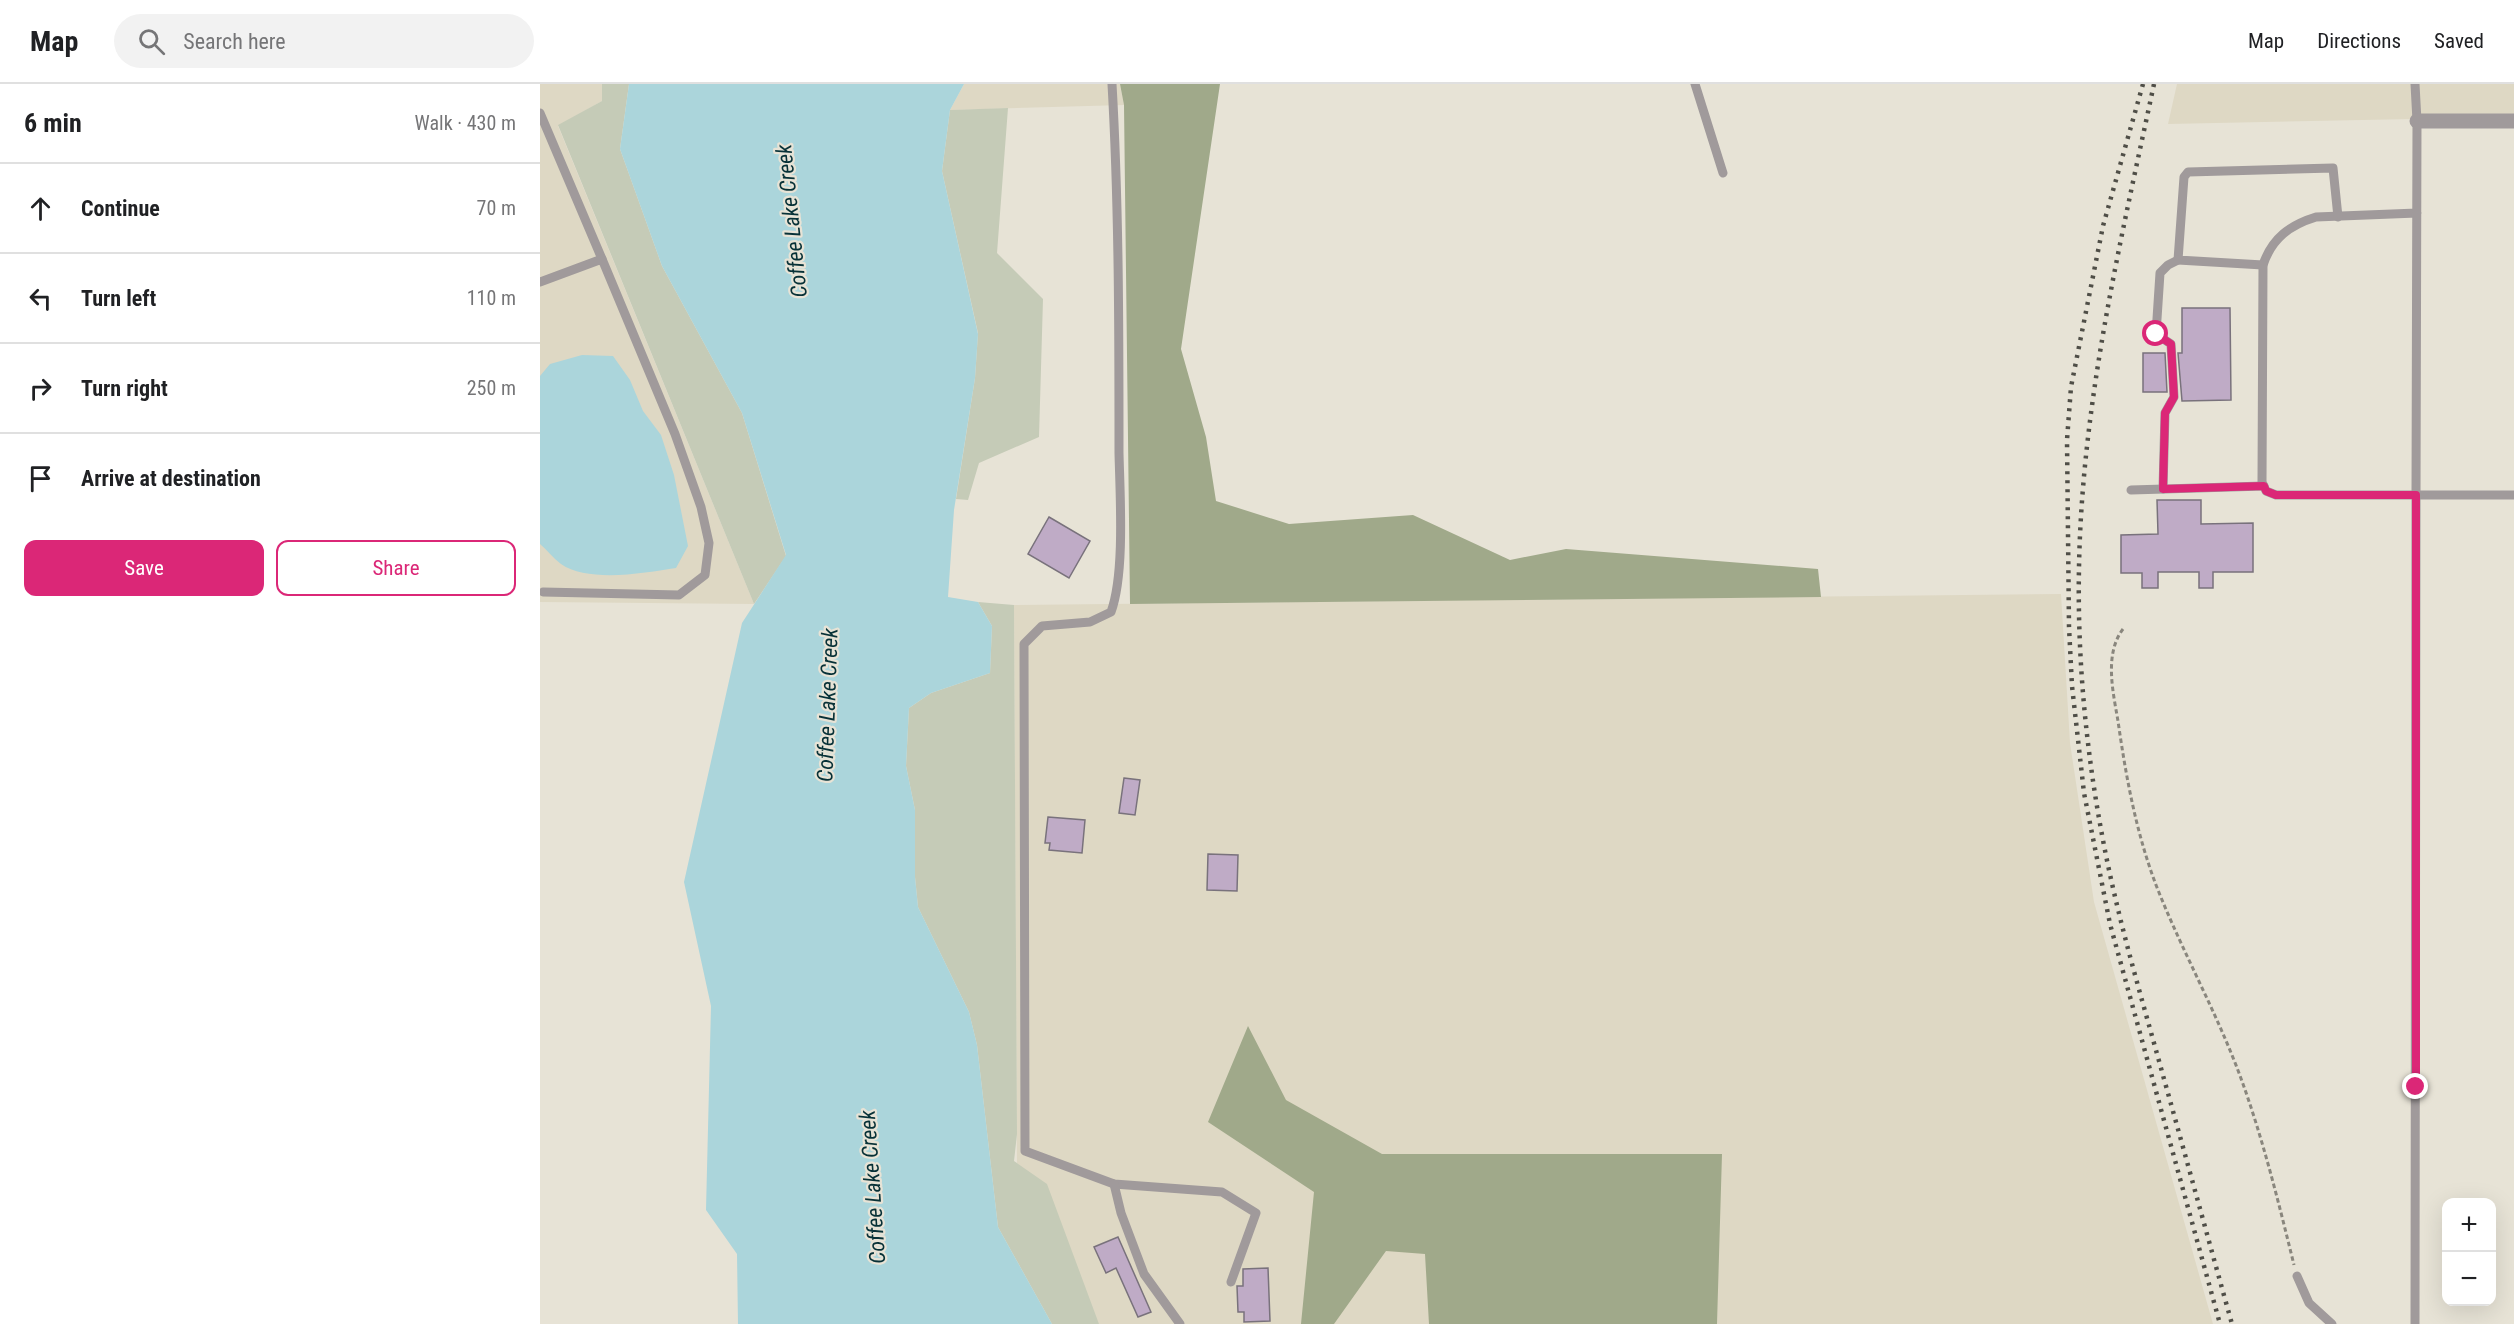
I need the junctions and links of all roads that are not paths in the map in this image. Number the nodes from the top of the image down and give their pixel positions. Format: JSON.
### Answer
{"nodes":[{"id":1,"x":1112,"y":84,"type":"edge"},
{"id":2,"x":1695,"y":84,"type":"edge"},
{"id":3,"x":2415,"y":84,"type":"edge"},
{"id":4,"x":540,"y":113,"type":"edge"},
{"id":5,"x":2417,"y":121,"type":"junction"},
{"id":6,"x":2514,"y":121,"type":"edge"},
{"id":7,"x":1723,"y":173,"type":"dead end"},
{"id":8,"x":2417,"y":213,"type":"junction"},
{"id":9,"x":2338,"y":217,"type":"junction"},
{"id":10,"x":602,"y":259,"type":"junction"},
{"id":11,"x":2178,"y":260,"type":"junction"},
{"id":12,"x":2263,"y":264,"type":"junction"},
{"id":13,"x":540,"y":282,"type":"edge"},
{"id":14,"x":2264,"y":486,"type":"junction"},
{"id":15,"x":2163,"y":489,"type":"junction"},
{"id":16,"x":2131,"y":490,"type":"dead end"},
{"id":17,"x":2416,"y":495,"type":"junction"},
{"id":18,"x":2514,"y":495,"type":"edge"},
{"id":19,"x":541,"y":589,"type":"edge"},
{"id":20,"x":1114,"y":1184,"type":"junction"},
{"id":21,"x":2297,"y":1276,"type":"road end"},
{"id":22,"x":1232,"y":1282,"type":"dead end"},
{"id":23,"x":1180,"y":1324,"type":"edge"},
{"id":24,"x":2332,"y":1324,"type":"edge"},
{"id":25,"x":2415,"y":1324,"type":"edge"}],
"edges":[{"from":1,"to":20,"type":"lane"},
{"from":2,"to":7,"type":"lane"},
{"from":3,"to":5,"type":"lane"},
{"from":4,"to":10,"type":"lane"},
{"from":5,"to":6,"type":"street"},
{"from":5,"to":8,"type":"lane"},
{"from":8,"to":9,"type":"lane"},
{"from":8,"to":17,"type":"lane"},
{"from":9,"to":11,"type":"lane"},
{"from":9,"to":12,"type":"lane"},
{"from":10,"to":13,"type":"lane"},
{"from":10,"to":19,"type":"lane"},
{"from":11,"to":12,"type":"lane"},
{"from":11,"to":15,"type":"lane"},
{"from":12,"to":14,"type":"lane"},
{"from":14,"to":15,"type":"lane"},
{"from":14,"to":17,"type":"lane"},
{"from":15,"to":16,"type":"lane"},
{"from":17,"to":18,"type":"lane"},
{"from":17,"to":25,"type":"lane"},
{"from":20,"to":22,"type":"lane"},
{"from":20,"to":23,"type":"lane"},
{"from":21,"to":24,"type":"lane"}]}
